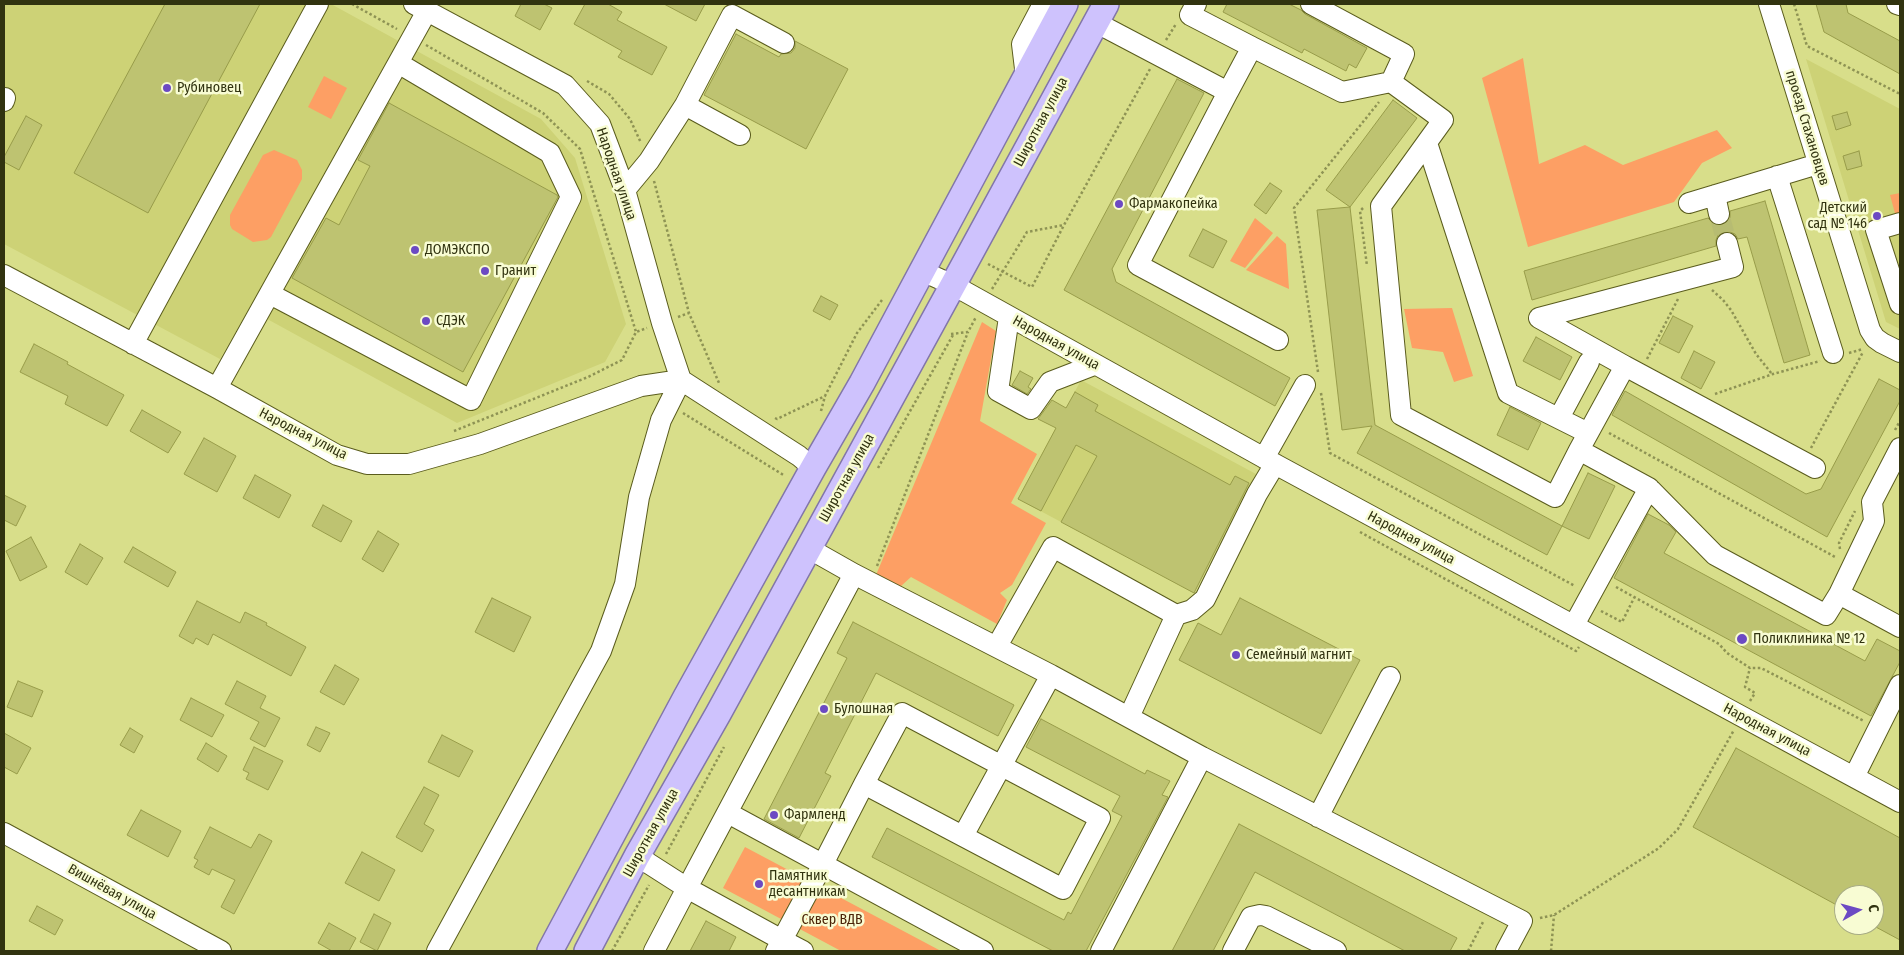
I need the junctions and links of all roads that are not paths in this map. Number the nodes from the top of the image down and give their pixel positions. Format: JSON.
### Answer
{"nodes":[{"id":1,"x":318,"y":4,"type":"edge"},
{"id":2,"x":1043,"y":4,"type":"edge"},
{"id":3,"x":1065,"y":4,"type":"edge"},
{"id":4,"x":1196,"y":4,"type":"edge"},
{"id":5,"x":1311,"y":4,"type":"edge"},
{"id":6,"x":1769,"y":4,"type":"edge"},
{"id":7,"x":420,"y":7,"type":"edge"},
{"id":8,"x":735,"y":9,"type":"edge"},
{"id":9,"x":1100,"y":13,"type":"edge"},
{"id":10,"x":784,"y":43,"type":"dead end"},
{"id":11,"x":1252,"y":47,"type":"junction"},
{"id":12,"x":398,"y":63,"type":"junction"},
{"id":13,"x":1026,"y":77,"type":"junction"},
{"id":14,"x":1387,"y":90,"type":"junction"},
{"id":15,"x":1228,"y":92,"type":"junction"},
{"id":16,"x":685,"y":105,"type":"junction"},
{"id":17,"x":740,"y":135,"type":"dead end"},
{"id":18,"x":1427,"y":142,"type":"junction"},
{"id":19,"x":1818,"y":164,"type":"junction"},
{"id":20,"x":1777,"y":176,"type":"junction"},
{"id":21,"x":625,"y":190,"type":"junction"},
{"id":22,"x":1714,"y":195,"type":"junction"},
{"id":23,"x":1689,"y":203,"type":"dead end"},
{"id":24,"x":1720,"y":214,"type":"tunnel mouth"},
{"id":25,"x":1900,"y":223,"type":"edge"},
{"id":26,"x":1727,"y":243,"type":"tunnel mouth"},
{"id":27,"x":922,"y":271,"type":"junction"},
{"id":28,"x":4,"y":275,"type":"edge"},
{"id":29,"x":953,"y":285,"type":"junction"},
{"id":30,"x":270,"y":294,"type":"junction"},
{"id":31,"x":1900,"y":304,"type":"edge"},
{"id":32,"x":1009,"y":317,"type":"junction"},
{"id":33,"x":1278,"y":340,"type":"dead end"},
{"id":34,"x":133,"y":344,"type":"junction"},
{"id":35,"x":1900,"y":352,"type":"edge"},
{"id":36,"x":1834,"y":356,"type":"road end"},
{"id":37,"x":1589,"y":362,"type":"dead end"},
{"id":38,"x":1094,"y":365,"type":"junction"},
{"id":39,"x":1633,"y":370,"type":"junction"},
{"id":40,"x":682,"y":380,"type":"junction"},
{"id":41,"x":1314,"y":382,"type":"road end"},
{"id":42,"x":217,"y":388,"type":"junction"},
{"id":43,"x":1558,"y":418,"type":"junction"},
{"id":44,"x":1589,"y":437,"type":"junction"},
{"id":45,"x":1900,"y":448,"type":"edge"},
{"id":46,"x":1270,"y":461,"type":"junction"},
{"id":47,"x":1809,"y":465,"type":"road end"},
{"id":48,"x":813,"y":468,"type":"junction"},
{"id":49,"x":1649,"y":488,"type":"junction"},
{"id":50,"x":808,"y":548,"type":"junction"},
{"id":51,"x":862,"y":578,"type":"junction"},
{"id":52,"x":1839,"y":594,"type":"junction"},
{"id":53,"x":1176,"y":615,"type":"junction"},
{"id":54,"x":1900,"y":627,"type":"edge"},
{"id":55,"x":1581,"y":629,"type":"junction"},
{"id":56,"x":716,"y":644,"type":"junction"},
{"id":57,"x":996,"y":646,"type":"junction"},
{"id":58,"x":747,"y":661,"type":"junction"},
{"id":59,"x":1051,"y":674,"type":"junction"},
{"id":60,"x":1390,"y":677,"type":"dead end"},
{"id":61,"x":1900,"y":685,"type":"edge"},
{"id":62,"x":686,"y":697,"type":"junction"},
{"id":63,"x":718,"y":714,"type":"junction"},
{"id":64,"x":1129,"y":716,"type":"junction"},
{"id":65,"x":1202,"y":757,"type":"junction"},
{"id":66,"x":1002,"y":766,"type":"junction"},
{"id":67,"x":1854,"y":777,"type":"junction"},
{"id":68,"x":864,"y":784,"type":"junction"},
{"id":69,"x":1900,"y":802,"type":"edge"},
{"id":70,"x":728,"y":813,"type":"junction"},
{"id":71,"x":1318,"y":817,"type":"junction"},
{"id":72,"x":4,"y":833,"type":"edge"},
{"id":73,"x":963,"y":836,"type":"junction"},
{"id":74,"x":638,"y":856,"type":"junction"},
{"id":75,"x":823,"y":864,"type":"junction"},
{"id":76,"x":687,"y":888,"type":"junction"},
{"id":77,"x":779,"y":946,"type":"edge"},
{"id":78,"x":221,"y":951,"type":"edge"},
{"id":79,"x":437,"y":951,"type":"edge"},
{"id":80,"x":550,"y":951,"type":"edge"},
{"id":81,"x":587,"y":951,"type":"edge"},
{"id":82,"x":654,"y":951,"type":"edge"},
{"id":83,"x":803,"y":951,"type":"edge"},
{"id":84,"x":983,"y":951,"type":"edge"},
{"id":85,"x":1101,"y":951,"type":"edge"},
{"id":86,"x":1233,"y":951,"type":"edge"},
{"id":87,"x":1336,"y":951,"type":"edge"},
{"id":88,"x":1506,"y":951,"type":"edge"}],
"edges":[{"from":1,"to":34,"type":"street"},
{"from":2,"to":13,"type":"street"},
{"from":3,"to":13,"type":"main road"},
{"from":4,"to":11,"type":"street"},
{"from":5,"to":14,"type":"street"},
{"from":6,"to":19,"type":"street","name":"проезд Стахановцев"},
{"from":7,"to":12,"type":"street"},
{"from":7,"to":21,"type":"street","name":"Народная улица"},
{"from":8,"to":10,"type":"street"},
{"from":8,"to":16,"type":"street"},
{"from":9,"to":15,"type":"street"},
{"from":9,"to":29,"type":"main road","name":"Широтная улица"},
{"from":11,"to":14,"type":"street"},
{"from":11,"to":15,"type":"street"},
{"from":12,"to":30,"type":"street"},
{"from":12,"to":30,"type":"street"},
{"from":13,"to":27,"type":"main road"},
{"from":14,"to":18,"type":"street"},
{"from":15,"to":33,"type":"street"},
{"from":16,"to":17,"type":"street"},
{"from":16,"to":21,"type":"street"},
{"from":18,"to":43,"type":"street"},
{"from":18,"to":44,"type":"street"},
{"from":19,"to":20,"type":"street"},
{"from":19,"to":35,"type":"street","name":"проезд Стахановцев"},
{"from":20,"to":22,"type":"street"},
{"from":20,"to":36,"type":"street"},
{"from":21,"to":40,"type":"street","name":"Народная улица"},
{"from":22,"to":23,"type":"street"},
{"from":22,"to":24,"type":"street"},
{"from":25,"to":31,"type":"street"},
{"from":26,"to":39,"type":"street"},
{"from":27,"to":29,"type":"street","name":"Народная улица"},
{"from":27,"to":48,"type":"main road"},
{"from":28,"to":34,"type":"street","name":"Народная улица"},
{"from":29,"to":32,"type":"street","name":"Народная улица"},
{"from":29,"to":50,"type":"main road","name":"Широтная улица"},
{"from":30,"to":42,"type":"street"},
{"from":32,"to":38,"type":"street","name":"Народная улица"},
{"from":32,"to":38,"type":"street"},
{"from":34,"to":42,"type":"street","name":"Народная улица"},
{"from":37,"to":43,"type":"street"},
{"from":38,"to":46,"type":"street","name":"Народная улица"},
{"from":39,"to":44,"type":"street"},
{"from":39,"to":47,"type":"street"},
{"from":40,"to":42,"type":"street","name":"Народная улица"},
{"from":40,"to":48,"type":"street"},
{"from":40,"to":79,"type":"street"},
{"from":41,"to":46,"type":"street"},
{"from":43,"to":44,"type":"street"},
{"from":44,"to":49,"type":"street"},
{"from":45,"to":52,"type":"street"},
{"from":46,"to":53,"type":"street"},
{"from":46,"to":55,"type":"street","name":"Народная улица"},
{"from":48,"to":56,"type":"main road"},
{"from":49,"to":52,"type":"street"},
{"from":49,"to":55,"type":"street"},
{"from":50,"to":51,"type":"street"},
{"from":50,"to":58,"type":"main road","name":"Широтная улица"},
{"from":51,"to":57,"type":"street"},
{"from":51,"to":70,"type":"street"},
{"from":52,"to":54,"type":"street"},
{"from":53,"to":57,"type":"street"},
{"from":53,"to":64,"type":"street"},
{"from":55,"to":67,"type":"street","name":"Народная улица"},
{"from":56,"to":58,"type":"main road"},
{"from":56,"to":62,"type":"main road"},
{"from":57,"to":59,"type":"street"},
{"from":58,"to":63,"type":"main road","name":"Широтная улица"},
{"from":59,"to":64,"type":"street"},
{"from":59,"to":66,"type":"street"},
{"from":60,"to":71,"type":"street"},
{"from":61,"to":67,"type":"street"},
{"from":62,"to":63,"type":"main road"},
{"from":62,"to":80,"type":"main road"},
{"from":63,"to":74,"type":"main road","name":"Широтная улица"},
{"from":64,"to":65,"type":"street"},
{"from":65,"to":71,"type":"street"},
{"from":65,"to":85,"type":"street"},
{"from":66,"to":68,"type":"street"},
{"from":66,"to":73,"type":"street"},
{"from":66,"to":73,"type":"street"},
{"from":67,"to":69,"type":"street","name":"Народная улица"},
{"from":68,"to":73,"type":"street"},
{"from":68,"to":75,"type":"street"},
{"from":70,"to":75,"type":"street"},
{"from":70,"to":76,"type":"street"},
{"from":71,"to":88,"type":"street"},
{"from":72,"to":78,"type":"street","name":"Вишнёвая улица"},
{"from":74,"to":76,"type":"street"},
{"from":74,"to":81,"type":"main road","name":"Широтная улица"},
{"from":75,"to":77,"type":"street"},
{"from":75,"to":84,"type":"street"},
{"from":76,"to":77,"type":"street"},
{"from":76,"to":82,"type":"street"},
{"from":77,"to":83,"type":"street"},
{"from":86,"to":87,"type":"street"}]}
